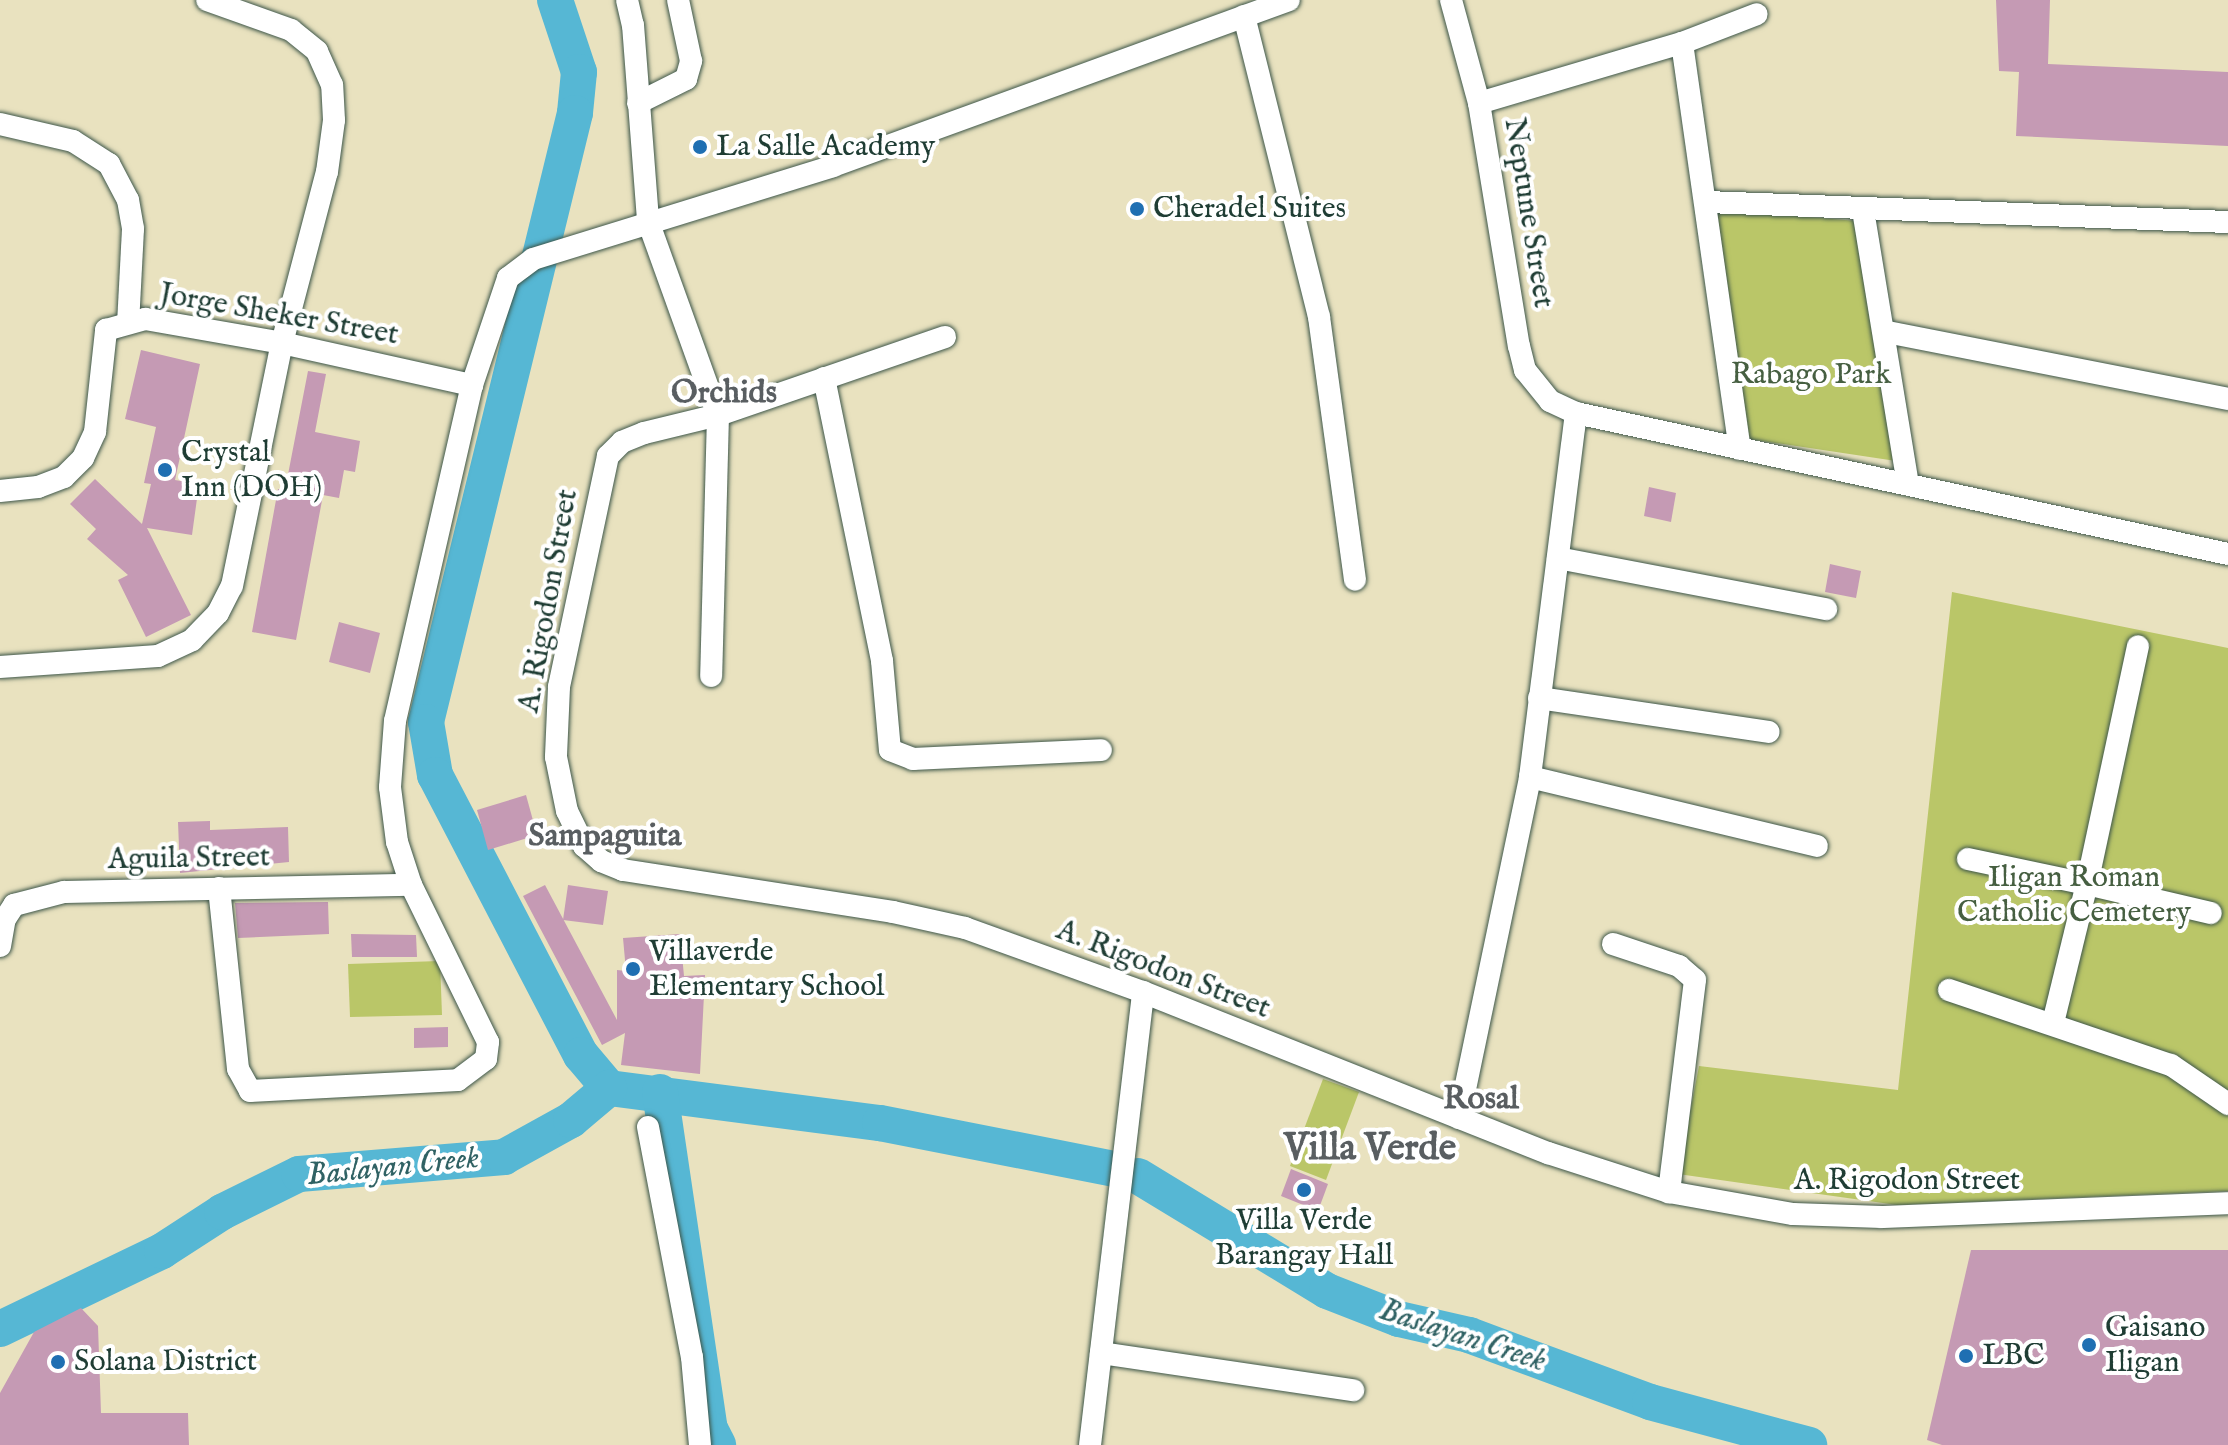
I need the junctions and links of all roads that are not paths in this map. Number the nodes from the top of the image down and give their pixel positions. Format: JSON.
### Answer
{"nodes":[{"id":1,"x":207,"y":0,"type":"edge"},
{"id":2,"x":627,"y":0,"type":"edge"},
{"id":3,"x":678,"y":0,"type":"edge"},
{"id":4,"x":1289,"y":0,"type":"edge"},
{"id":5,"x":1451,"y":0,"type":"edge"},
{"id":6,"x":1757,"y":14,"type":"dead end"},
{"id":7,"x":1244,"y":16,"type":"junction"},
{"id":8,"x":1682,"y":43,"type":"junction"},
{"id":9,"x":638,"y":103,"type":"junction"},
{"id":10,"x":1479,"y":103,"type":"junction"},
{"id":11,"x":0,"y":124,"type":"edge"},
{"id":12,"x":1707,"y":202,"type":"junction"},
{"id":13,"x":1863,"y":210,"type":"junction"},
{"id":14,"x":648,"y":221,"type":"junction"},
{"id":15,"x":2228,"y":222,"type":"edge"},
{"id":16,"x":128,"y":323,"type":"junction"},
{"id":17,"x":1887,"y":332,"type":"junction"},
{"id":18,"x":945,"y":337,"type":"dead end"},
{"id":19,"x":282,"y":343,"type":"junction"},
{"id":20,"x":824,"y":378,"type":"junction"},
{"id":21,"x":472,"y":385,"type":"junction"},
{"id":22,"x":2228,"y":399,"type":"edge"},
{"id":23,"x":1576,"y":413,"type":"junction"},
{"id":24,"x":718,"y":415,"type":"junction"},
{"id":25,"x":1740,"y":449,"type":"junction"},
{"id":26,"x":1908,"y":484,"type":"junction"},
{"id":27,"x":0,"y":491,"type":"edge"},
{"id":28,"x":2228,"y":554,"type":"edge"},
{"id":29,"x":1558,"y":558,"type":"junction"},
{"id":30,"x":1355,"y":580,"type":"dead end"},
{"id":31,"x":1826,"y":609,"type":"dead end"},
{"id":32,"x":2138,"y":646,"type":"dead end"},
{"id":33,"x":0,"y":667,"type":"edge"},
{"id":34,"x":711,"y":676,"type":"dead end"},
{"id":35,"x":1539,"y":698,"type":"junction"},
{"id":36,"x":1768,"y":732,"type":"dead end"},
{"id":37,"x":1101,"y":750,"type":"dead end"},
{"id":38,"x":1530,"y":777,"type":"junction"},
{"id":39,"x":1817,"y":846,"type":"dead end"},
{"id":40,"x":1968,"y":859,"type":"dead end"},
{"id":41,"x":2087,"y":884,"type":"junction"},
{"id":42,"x":411,"y":885,"type":"junction"},
{"id":43,"x":219,"y":888,"type":"junction"},
{"id":44,"x":2211,"y":913,"type":"dead end"},
{"id":45,"x":1613,"y":944,"type":"dead end"},
{"id":46,"x":0,"y":946,"type":"edge"},
{"id":47,"x":1949,"y":990,"type":"dead end"},
{"id":48,"x":1143,"y":992,"type":"junction"},
{"id":49,"x":2053,"y":1023,"type":"junction"},
{"id":50,"x":2228,"y":1104,"type":"edge"},
{"id":51,"x":1459,"y":1118,"type":"junction"},
{"id":52,"x":648,"y":1127,"type":"dead end"},
{"id":53,"x":1669,"y":1192,"type":"junction"},
{"id":54,"x":2228,"y":1203,"type":"edge"},
{"id":55,"x":1101,"y":1353,"type":"junction"},
{"id":56,"x":1353,"y":1390,"type":"dead end"},
{"id":57,"x":700,"y":1445,"type":"edge"},
{"id":58,"x":1090,"y":1445,"type":"edge"}],
"edges":[{"from":1,"to":19,"type":"street"},
{"from":2,"to":9,"type":"street"},
{"from":3,"to":9,"type":"street"},
{"from":4,"to":7,"type":"street"},
{"from":5,"to":10,"type":"street","name":"Neptune Street"},
{"from":6,"to":8,"type":"street"},
{"from":7,"to":14,"type":"street"},
{"from":7,"to":30,"type":"street"},
{"from":8,"to":10,"type":"street"},
{"from":8,"to":12,"type":"street"},
{"from":9,"to":14,"type":"street"},
{"from":10,"to":23,"type":"street","name":"Neptune Street"},
{"from":11,"to":16,"type":"street"},
{"from":12,"to":13,"type":"street"},
{"from":12,"to":25,"type":"street"},
{"from":13,"to":15,"type":"street"},
{"from":13,"to":17,"type":"street"},
{"from":14,"to":21,"type":"street"},
{"from":14,"to":24,"type":"street"},
{"from":16,"to":19,"type":"street","name":"Jorge Sheker Street"},
{"from":16,"to":27,"type":"street","name":"Jorge Sheker Street"},
{"from":17,"to":22,"type":"street"},
{"from":17,"to":26,"type":"street"},
{"from":18,"to":20,"type":"street","name":"A. Rigodon Street"},
{"from":19,"to":21,"type":"street","name":"Jorge Sheker Street"},
{"from":19,"to":33,"type":"street"},
{"from":20,"to":24,"type":"street","name":"A. Rigodon Street"},
{"from":20,"to":37,"type":"street"},
{"from":21,"to":42,"type":"street"},
{"from":23,"to":25,"type":"street","name":"Neptune Street"},
{"from":23,"to":29,"type":"street"},
{"from":24,"to":34,"type":"street"},
{"from":24,"to":48,"type":"street","name":"A. Rigodon Street"},
{"from":25,"to":26,"type":"street","name":"Neptune Street"},
{"from":26,"to":28,"type":"street","name":"Neptune Street"},
{"from":29,"to":31,"type":"street"},
{"from":29,"to":35,"type":"street"},
{"from":32,"to":41,"type":"street"},
{"from":35,"to":36,"type":"street"},
{"from":35,"to":38,"type":"street"},
{"from":38,"to":39,"type":"street"},
{"from":38,"to":51,"type":"street"},
{"from":40,"to":41,"type":"street"},
{"from":41,"to":44,"type":"street"},
{"from":41,"to":49,"type":"street"},
{"from":42,"to":43,"type":"street","name":"Aguila Street"},
{"from":42,"to":43,"type":"street"},
{"from":43,"to":46,"type":"street","name":"Aguila Street"},
{"from":45,"to":53,"type":"street"},
{"from":47,"to":49,"type":"street"},
{"from":48,"to":51,"type":"street","name":"A. Rigodon Street"},
{"from":48,"to":55,"type":"street"},
{"from":49,"to":50,"type":"street"},
{"from":51,"to":53,"type":"street","name":"A. Rigodon Street"},
{"from":52,"to":57,"type":"street"},
{"from":53,"to":54,"type":"street","name":"A. Rigodon Street"},
{"from":55,"to":56,"type":"street"},
{"from":55,"to":58,"type":"street"}]}
